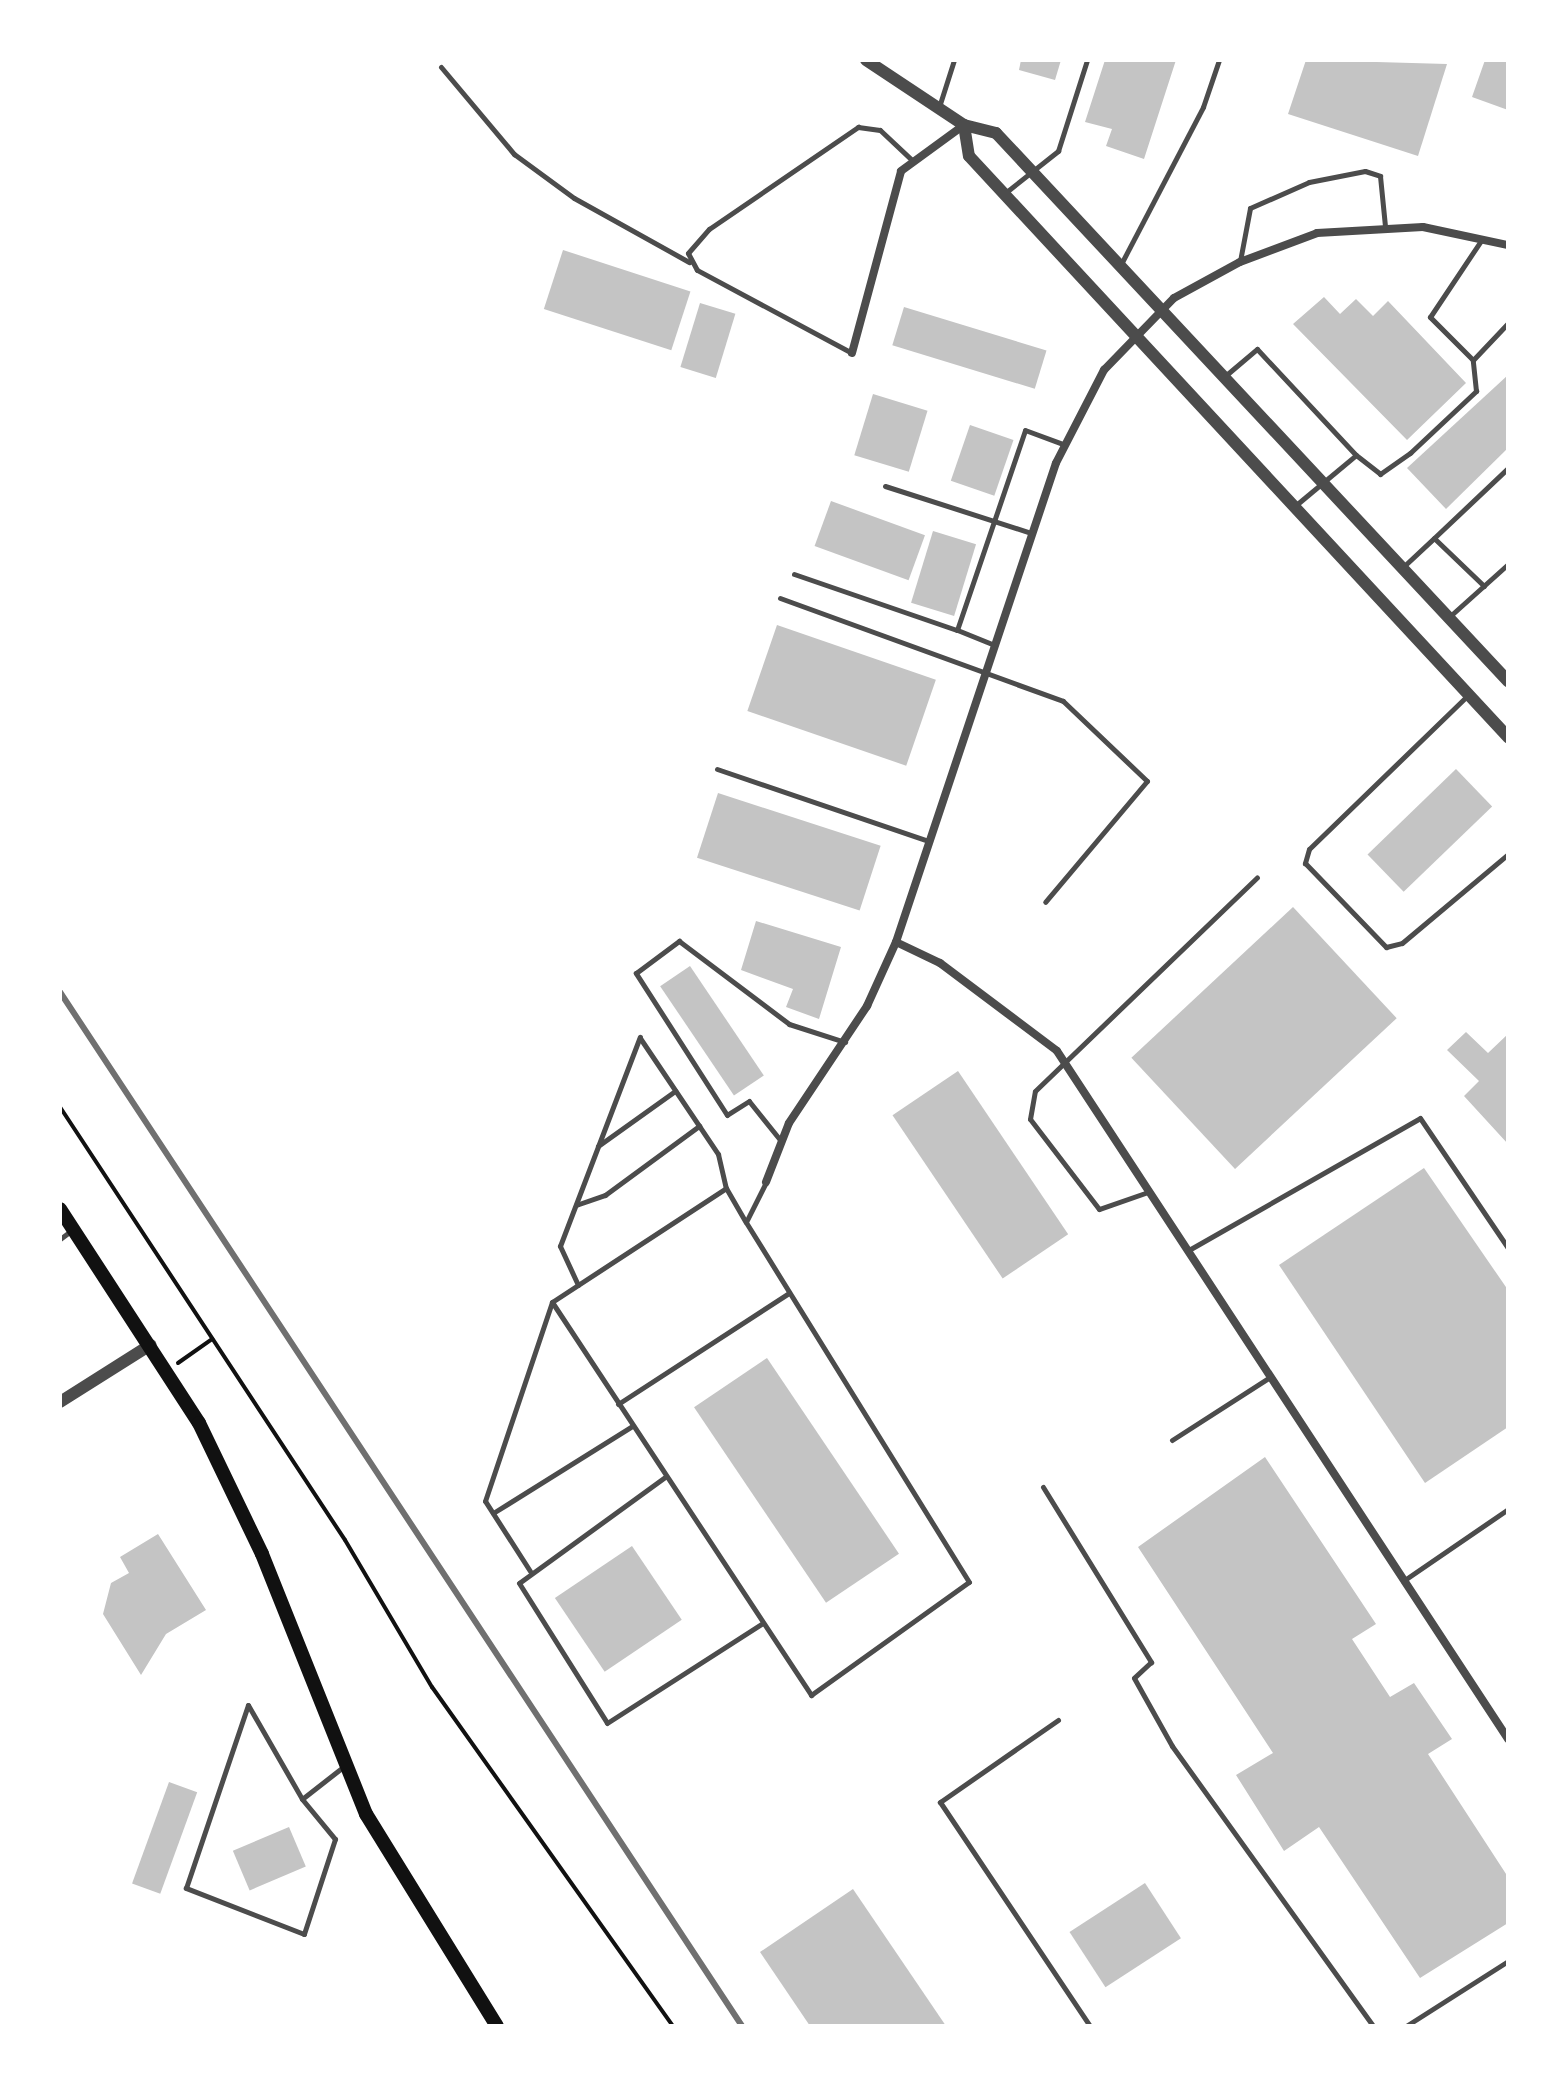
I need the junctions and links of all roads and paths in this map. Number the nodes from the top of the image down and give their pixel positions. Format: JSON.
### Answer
{"nodes":[{"id":1,"x":866,"y":60,"type":"edge"},
{"id":2,"x":954,"y":60,"type":"edge"},
{"id":3,"x":1087,"y":60,"type":"edge"},
{"id":4,"x":1219,"y":60,"type":"edge"},
{"id":5,"x":441,"y":67,"type":"dead end"},
{"id":6,"x":939,"y":108,"type":"junction"},
{"id":7,"x":964,"y":125,"type":"junction"},
{"id":8,"x":914,"y":161,"type":"junction"},
{"id":9,"x":1030,"y":171,"type":"junction"},
{"id":10,"x":1004,"y":194,"type":"junction"},
{"id":11,"x":1385,"y":226,"type":"junction"},
{"id":12,"x":1483,"y":237,"type":"junction"},
{"id":13,"x":1508,"y":245,"type":"edge"},
{"id":14,"x":690,"y":262,"type":"junction"},
{"id":15,"x":1240,"y":262,"type":"junction"},
{"id":16,"x":1120,"y":267,"type":"junction"},
{"id":17,"x":1158,"y":312,"type":"junction"},
{"id":18,"x":1508,"y":323,"type":"edge"},
{"id":19,"x":1133,"y":337,"type":"junction"},
{"id":20,"x":852,"y":353,"type":"joint"},
{"id":21,"x":1473,"y":360,"type":"junction"},
{"id":22,"x":1222,"y":379,"type":"junction"},
{"id":23,"x":1063,"y":444,"type":"junction"},
{"id":24,"x":1356,"y":455,"type":"junction"},
{"id":25,"x":1508,"y":468,"type":"edge"},
{"id":26,"x":1323,"y":485,"type":"junction"},
{"id":27,"x":885,"y":486,"type":"dead end"},
{"id":28,"x":1292,"y":508,"type":"junction"},
{"id":29,"x":994,"y":521,"type":"junction"},
{"id":30,"x":1031,"y":533,"type":"junction"},
{"id":31,"x":1434,"y":538,"type":"junction"},
{"id":32,"x":1508,"y":564,"type":"edge"},
{"id":33,"x":1402,"y":569,"type":"junction"},
{"id":34,"x":794,"y":574,"type":"dead end"},
{"id":35,"x":1484,"y":586,"type":"junction"},
{"id":36,"x":780,"y":598,"type":"dead end"},
{"id":37,"x":1448,"y":618,"type":"junction"},
{"id":38,"x":957,"y":630,"type":"junction"},
{"id":39,"x":992,"y":644,"type":"junction"},
{"id":40,"x":983,"y":671,"type":"junction"},
{"id":41,"x":1508,"y":681,"type":"edge"},
{"id":42,"x":1469,"y":695,"type":"junction"},
{"id":43,"x":1508,"y":737,"type":"edge"},
{"id":44,"x":717,"y":769,"type":"dead end"},
{"id":45,"x":928,"y":841,"type":"junction"},
{"id":46,"x":1508,"y":854,"type":"edge"},
{"id":47,"x":1257,"y":877,"type":"dead end"},
{"id":48,"x":1045,"y":902,"type":"dead end"},
{"id":49,"x":896,"y":942,"type":"junction"},
{"id":50,"x":845,"y":1042,"type":"junction"},
{"id":51,"x":1063,"y":1059,"type":"junction"},
{"id":52,"x":675,"y":1091,"type":"junction"},
{"id":53,"x":60,"y":1107,"type":"edge"},
{"id":54,"x":699,"y":1126,"type":"junction"},
{"id":55,"x":782,"y":1142,"type":"junction"},
{"id":56,"x":598,"y":1146,"type":"junction"},
{"id":57,"x":766,"y":1182,"type":"joint"},
{"id":58,"x":726,"y":1188,"type":"junction"},
{"id":59,"x":1148,"y":1192,"type":"junction"},
{"id":60,"x":575,"y":1205,"type":"junction"},
{"id":61,"x":60,"y":1209,"type":"edge"},
{"id":62,"x":746,"y":1222,"type":"junction"},
{"id":63,"x":73,"y":1229,"type":"junction"},
{"id":64,"x":60,"y":1239,"type":"edge"},
{"id":65,"x":1508,"y":1248,"type":"edge"},
{"id":66,"x":1186,"y":1251,"type":"junction"},
{"id":67,"x":578,"y":1285,"type":"junction"},
{"id":68,"x":789,"y":1293,"type":"junction"},
{"id":69,"x":552,"y":1302,"type":"junction"},
{"id":70,"x":212,"y":1339,"type":"junction"},
{"id":71,"x":150,"y":1345,"type":"junction"},
{"id":72,"x":166,"y":1371,"type":"junction"},
{"id":73,"x":1267,"y":1379,"type":"junction"},
{"id":74,"x":60,"y":1402,"type":"edge"},
{"id":75,"x":618,"y":1404,"type":"junction"},
{"id":76,"x":632,"y":1426,"type":"junction"},
{"id":77,"x":1172,"y":1440,"type":"dead end"},
{"id":78,"x":665,"y":1477,"type":"junction"},
{"id":79,"x":1043,"y":1487,"type":"dead end"},
{"id":80,"x":1508,"y":1509,"type":"edge"},
{"id":81,"x":493,"y":1513,"type":"junction"},
{"id":82,"x":530,"y":1571,"type":"junction"},
{"id":83,"x":1402,"y":1582,"type":"junction"},
{"id":84,"x":763,"y":1623,"type":"junction"},
{"id":85,"x":1058,"y":1720,"type":"dead end"},
{"id":86,"x":1508,"y":1739,"type":"edge"},
{"id":87,"x":344,"y":1767,"type":"junction"},
{"id":88,"x":302,"y":1799,"type":"junction"},
{"id":89,"x":1508,"y":1961,"type":"edge"},
{"id":90,"x":497,"y":2026,"type":"edge"},
{"id":91,"x":673,"y":2026,"type":"edge"},
{"id":92,"x":1090,"y":2026,"type":"edge"},
{"id":93,"x":1373,"y":2026,"type":"edge"},
{"id":94,"x":1406,"y":2026,"type":"edge"}],
"edges":[{"from":1,"to":6,"type":"street"},
{"from":2,"to":6,"type":"lane"},
{"from":3,"to":9,"type":"lane"},
{"from":4,"to":16,"type":"lane"},
{"from":5,"to":14,"type":"lane"},
{"from":6,"to":7,"type":"street"},
{"from":7,"to":8,"type":"street"},
{"from":7,"to":9,"type":"street"},
{"from":7,"to":10,"type":"street"},
{"from":8,"to":14,"type":"lane"},
{"from":8,"to":20,"type":"street"},
{"from":9,"to":10,"type":"lane"},
{"from":9,"to":16,"type":"street"},
{"from":10,"to":19,"type":"street"},
{"from":11,"to":12,"type":"street"},
{"from":11,"to":15,"type":"street"},
{"from":11,"to":15,"type":"lane"},
{"from":12,"to":13,"type":"street"},
{"from":12,"to":21,"type":"lane"},
{"from":14,"to":20,"type":"lane"},
{"from":15,"to":17,"type":"street"},
{"from":16,"to":17,"type":"street"},
{"from":17,"to":19,"type":"street"},
{"from":17,"to":22,"type":"street"},
{"from":18,"to":21,"type":"lane"},
{"from":19,"to":23,"type":"street"},
{"from":19,"to":28,"type":"street"},
{"from":21,"to":24,"type":"lane"},
{"from":22,"to":24,"type":"lane"},
{"from":22,"to":26,"type":"street"},
{"from":23,"to":29,"type":"lane"},
{"from":23,"to":30,"type":"street"},
{"from":24,"to":26,"type":"lane"},
{"from":25,"to":31,"type":"lane"},
{"from":26,"to":28,"type":"lane"},
{"from":26,"to":33,"type":"street"},
{"from":27,"to":29,"type":"lane"},
{"from":28,"to":42,"type":"street"},
{"from":29,"to":30,"type":"lane"},
{"from":29,"to":38,"type":"lane"},
{"from":30,"to":39,"type":"street"},
{"from":31,"to":33,"type":"lane"},
{"from":31,"to":35,"type":"lane"},
{"from":32,"to":35,"type":"lane"},
{"from":33,"to":37,"type":"street"},
{"from":34,"to":38,"type":"lane"},
{"from":35,"to":37,"type":"lane"},
{"from":36,"to":40,"type":"lane"},
{"from":37,"to":41,"type":"street"},
{"from":38,"to":39,"type":"lane"},
{"from":39,"to":40,"type":"street"},
{"from":40,"to":45,"type":"street"},
{"from":40,"to":48,"type":"lane"},
{"from":42,"to":43,"type":"street"},
{"from":42,"to":46,"type":"lane"},
{"from":44,"to":45,"type":"lane"},
{"from":45,"to":49,"type":"street"},
{"from":47,"to":51,"type":"lane"},
{"from":49,"to":50,"type":"street"},
{"from":49,"to":51,"type":"street"},
{"from":50,"to":55,"type":"street"},
{"from":50,"to":55,"type":"lane"},
{"from":51,"to":59,"type":"street"},
{"from":51,"to":59,"type":"lane"},
{"from":52,"to":54,"type":"lane"},
{"from":52,"to":56,"type":"lane"},
{"from":52,"to":56,"type":"lane"},
{"from":53,"to":70,"type":"path"},
{"from":54,"to":58,"type":"lane"},
{"from":54,"to":60,"type":"lane"},
{"from":55,"to":57,"type":"street"},
{"from":56,"to":60,"type":"lane"},
{"from":57,"to":62,"type":"lane"},
{"from":58,"to":62,"type":"lane"},
{"from":58,"to":67,"type":"lane"},
{"from":59,"to":66,"type":"street"},
{"from":60,"to":67,"type":"lane"},
{"from":61,"to":63,"type":"main road"},
{"from":62,"to":68,"type":"lane"},
{"from":63,"to":64,"type":"lane"},
{"from":63,"to":71,"type":"main road"},
{"from":65,"to":66,"type":"lane"},
{"from":66,"to":73,"type":"street"},
{"from":67,"to":69,"type":"lane"},
{"from":68,"to":75,"type":"lane"},
{"from":68,"to":84,"type":"lane"},
{"from":69,"to":75,"type":"lane"},
{"from":69,"to":81,"type":"lane"},
{"from":70,"to":72,"type":"path"},
{"from":70,"to":91,"type":"path"},
{"from":71,"to":72,"type":"main road"},
{"from":71,"to":74,"type":"street"},
{"from":72,"to":87,"type":"main road"},
{"from":73,"to":77,"type":"lane"},
{"from":73,"to":83,"type":"street"},
{"from":75,"to":76,"type":"lane"},
{"from":76,"to":78,"type":"lane"},
{"from":76,"to":81,"type":"lane"},
{"from":78,"to":82,"type":"lane"},
{"from":78,"to":84,"type":"lane"},
{"from":79,"to":93,"type":"lane"},
{"from":80,"to":83,"type":"lane"},
{"from":81,"to":82,"type":"lane"},
{"from":82,"to":84,"type":"lane"},
{"from":83,"to":86,"type":"street"},
{"from":85,"to":92,"type":"lane"},
{"from":87,"to":88,"type":"lane"},
{"from":87,"to":90,"type":"main road"},
{"from":88,"to":88,"type":"lane"},
{"from":89,"to":94,"type":"lane"}]}
